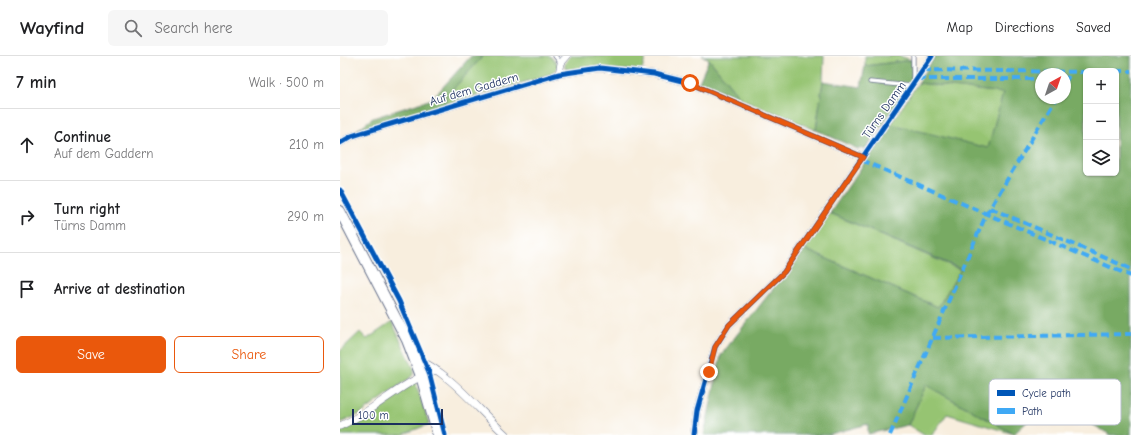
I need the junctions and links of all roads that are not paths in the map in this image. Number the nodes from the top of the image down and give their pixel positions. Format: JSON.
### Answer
{"nodes":[{"id":1,"x":555,"y":56,"type":"edge"},
{"id":2,"x":567,"y":56,"type":"edge"},
{"id":3,"x":913,"y":56,"type":"edge"},
{"id":4,"x":932,"y":56,"type":"edge"},
{"id":5,"x":561,"y":63,"type":"junction"},
{"id":6,"x":558,"y":74,"type":"junction"},
{"id":7,"x":870,"y":82,"type":"dead end"},
{"id":8,"x":913,"y":86,"type":"junction"},
{"id":9,"x":340,"y":143,"type":"edge"},
{"id":10,"x":863,"y":157,"type":"junction"},
{"id":11,"x":340,"y":211,"type":"edge"},
{"id":12,"x":415,"y":358,"type":"junction"},
{"id":13,"x":436,"y":370,"type":"junction"},
{"id":14,"x":421,"y":376,"type":"junction"},
{"id":15,"x":340,"y":426,"type":"edge"},
{"id":16,"x":438,"y":435,"type":"edge"},
{"id":17,"x":506,"y":435,"type":"edge"},
{"id":18,"x":694,"y":435,"type":"edge"}],
"edges":[{"from":1,"to":5,"type":"lane"},
{"from":2,"to":5,"type":"street"},
{"from":3,"to":8,"type":"lane"},
{"from":4,"to":8,"type":"street","name":"Türns Damm"},
{"from":5,"to":6,"type":"street"},
{"from":6,"to":9,"type":"street","name":"Auf dem Gaddern"},
{"from":6,"to":10,"type":"street","name":"Auf dem Gaddern"},
{"from":7,"to":8,"type":"lane"},
{"from":8,"to":10,"type":"street","name":"Türns Damm"},
{"from":10,"to":18,"type":"street","name":"Türns Damm"},
{"from":11,"to":12,"type":"main road"},
{"from":12,"to":13,"type":"street"},
{"from":12,"to":14,"type":"main road"},
{"from":13,"to":14,"type":"street"},
{"from":13,"to":17,"type":"street"},
{"from":14,"to":15,"type":"street"},
{"from":14,"to":16,"type":"main road"}]}
